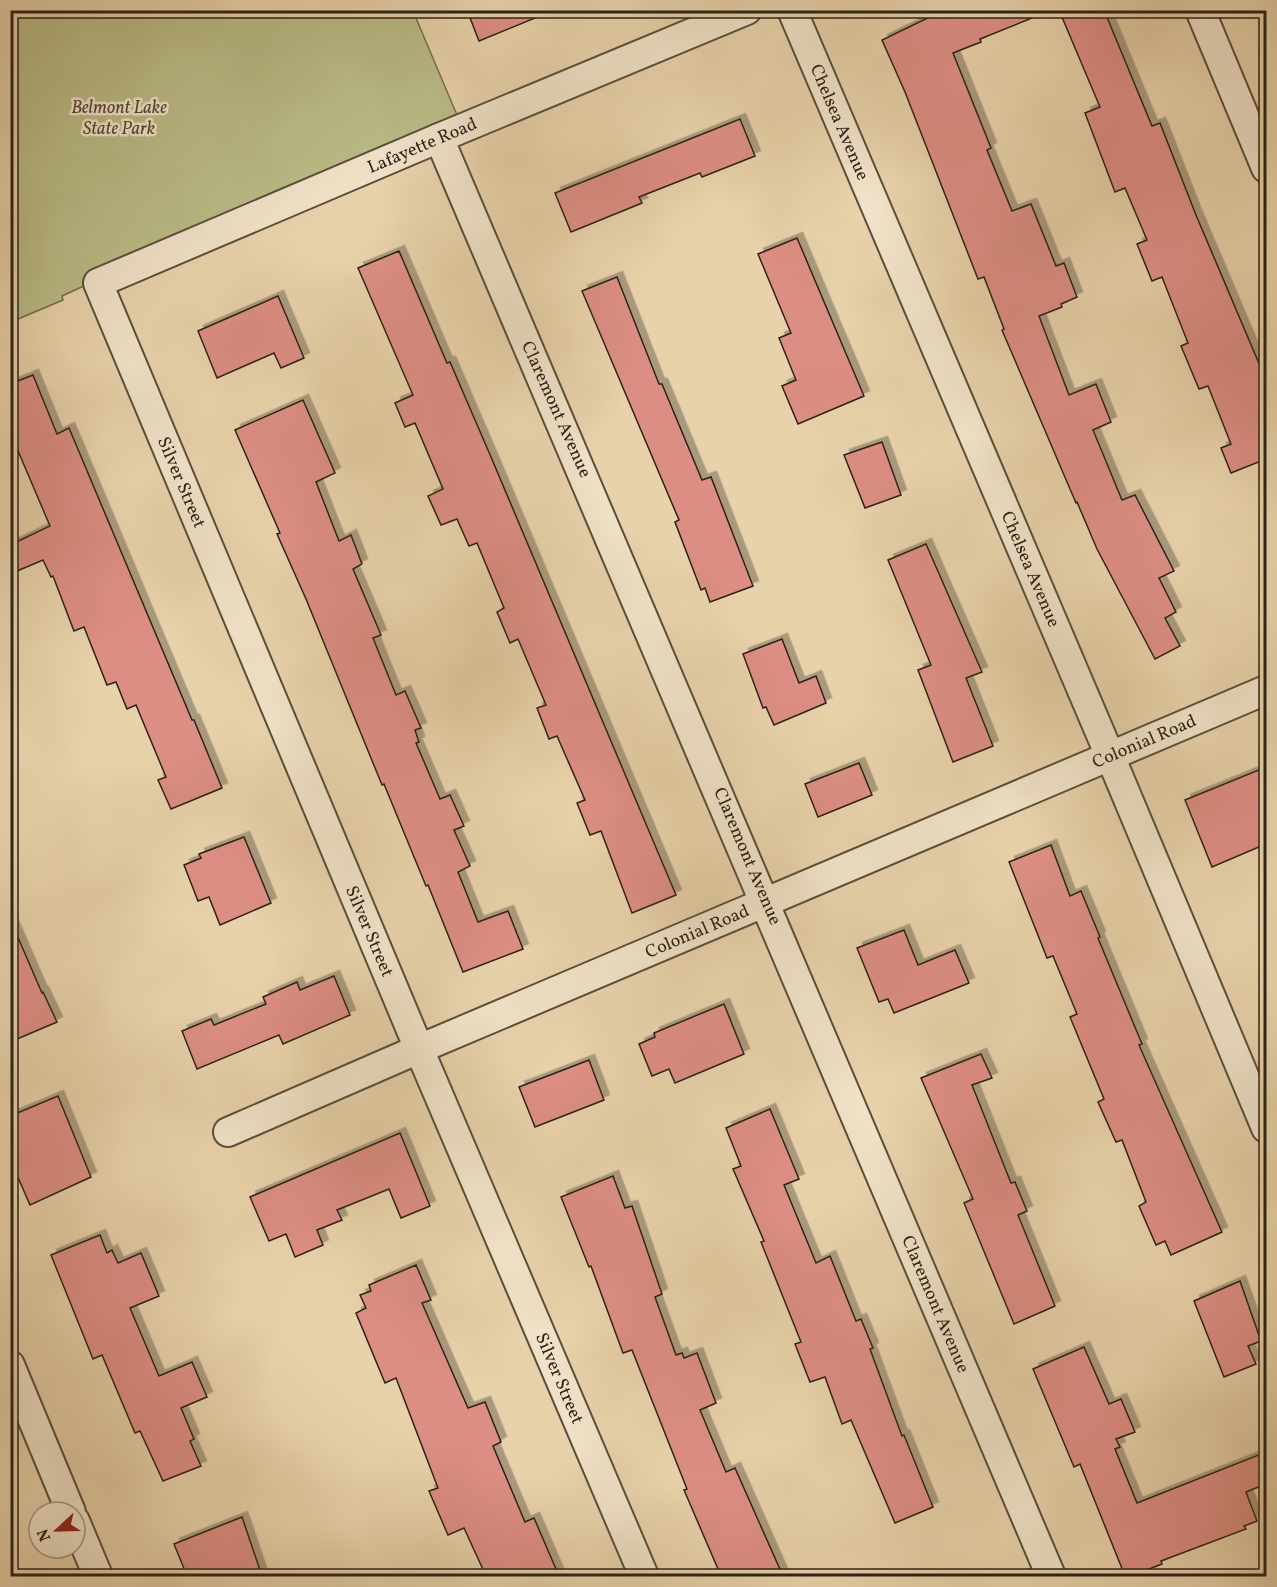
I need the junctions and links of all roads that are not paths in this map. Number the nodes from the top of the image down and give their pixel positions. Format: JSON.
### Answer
{"nodes":[{"id":1,"x":747,"y":10,"type":"edge"},
{"id":2,"x":792,"y":10,"type":"edge"},
{"id":3,"x":1200,"y":10,"type":"edge"},
{"id":4,"x":439,"y":138,"type":"junction"},
{"id":5,"x":1266,"y":168,"type":"edge"},
{"id":6,"x":98,"y":283,"type":"joint"},
{"id":7,"x":1266,"y":690,"type":"edge"},
{"id":8,"x":1110,"y":756,"type":"junction"},
{"id":9,"x":767,"y":901,"type":"junction"},
{"id":10,"x":419,"y":1048,"type":"junction"},
{"id":11,"x":1266,"y":1128,"type":"edge"},
{"id":12,"x":228,"y":1132,"type":"dead end"},
{"id":13,"x":10,"y":1365,"type":"edge"},
{"id":14,"x":66,"y":1500,"type":"edge"},
{"id":15,"x":87,"y":1550,"type":"edge"},
{"id":16,"x":98,"y":1576,"type":"edge"},
{"id":17,"x":644,"y":1576,"type":"edge"},
{"id":18,"x":1050,"y":1576,"type":"edge"}],
"edges":[{"from":1,"to":4,"type":"street","name":"Lafayette Road"},
{"from":2,"to":8,"type":"street","name":"Chelsea Avenue"},
{"from":3,"to":5,"type":"street"},
{"from":4,"to":6,"type":"street","name":"Lafayette Road"},
{"from":4,"to":9,"type":"street","name":"Claremont Avenue"},
{"from":6,"to":10,"type":"street","name":"Silver Street"},
{"from":7,"to":8,"type":"street","name":"Colonial Road"},
{"from":8,"to":9,"type":"street","name":"Colonial Road"},
{"from":8,"to":11,"type":"street","name":"Chelsea Avenue"},
{"from":9,"to":10,"type":"street","name":"Colonial Road"},
{"from":9,"to":18,"type":"street","name":"Claremont Avenue"},
{"from":10,"to":12,"type":"street","name":"Colonial Road"},
{"from":10,"to":17,"type":"street","name":"Silver Street"},
{"from":13,"to":14,"type":"street"},
{"from":15,"to":16,"type":"street"}]}
